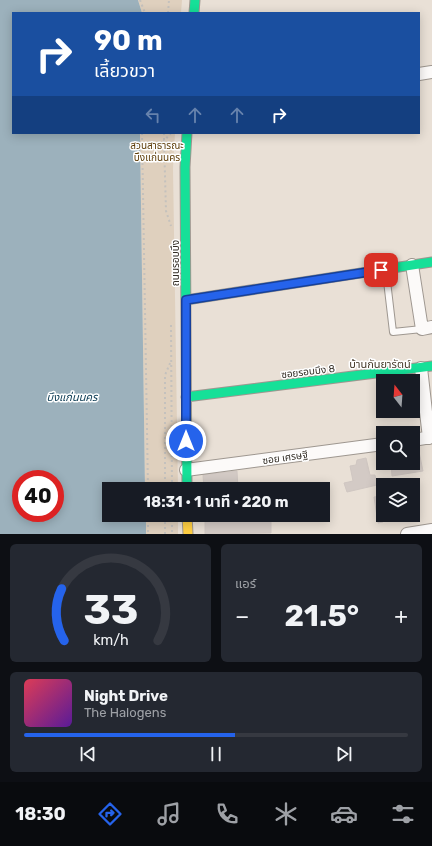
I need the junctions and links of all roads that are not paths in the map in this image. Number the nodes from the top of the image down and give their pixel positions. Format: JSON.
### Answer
{"nodes":[{"id":1,"x":195,"y":0,"type":"edge"},
{"id":2,"x":194,"y":12,"type":"edge"},
{"id":3,"x":432,"y":72,"type":"edge"},
{"id":4,"x":420,"y":74,"type":"edge"},
{"id":5,"x":187,"y":134,"type":"edge"},
{"id":6,"x":432,"y":262,"type":"edge"},
{"id":7,"x":412,"y":265,"type":"junction"},
{"id":8,"x":387,"y":281,"type":"dead end"},
{"id":9,"x":186,"y":300,"type":"junction"},
{"id":10,"x":427,"y":328,"type":"edge"},
{"id":11,"x":426,"y":367,"type":"edge"},
{"id":12,"x":186,"y":397,"type":"junction"},
{"id":13,"x":431,"y":438,"type":"edge"},
{"id":14,"x":420,"y":439,"type":"edge"},
{"id":15,"x":376,"y":445,"type":"edge"},
{"id":16,"x":186,"y":470,"type":"junction"},
{"id":17,"x":186,"y":482,"type":"edge"},
{"id":18,"x":187,"y":522,"type":"edge"},
{"id":19,"x":432,"y":530,"type":"edge"},
{"id":20,"x":188,"y":534,"type":"edge"},
{"id":21,"x":407,"y":534,"type":"edge"}],
"edges":[{"from":1,"to":2,"type":"street"},
{"from":3,"to":4,"type":"street"},
{"from":5,"to":9,"type":"street","name":"ถนนรอบบึง"},
{"from":6,"to":7,"type":"street"},
{"from":7,"to":9,"type":"street"},
{"from":7,"to":10,"type":"street"},
{"from":8,"to":10,"type":"lane"},
{"from":9,"to":12,"type":"street","name":"ถนนรอบบึง"},
{"from":11,"to":12,"type":"street","name":"ซอยรอบบึง 8"},
{"from":11,"to":13,"type":"street"},
{"from":12,"to":16,"type":"street","name":"ถนนรอบบึง"},
{"from":13,"to":14,"type":"street"},
{"from":15,"to":16,"type":"street","name":"ซอย เศรษฐี"},
{"from":16,"to":17,"type":"street","name":"ถนนรอบบึง"},
{"from":18,"to":20,"type":"street"},
{"from":19,"to":21,"type":"street"}]}
